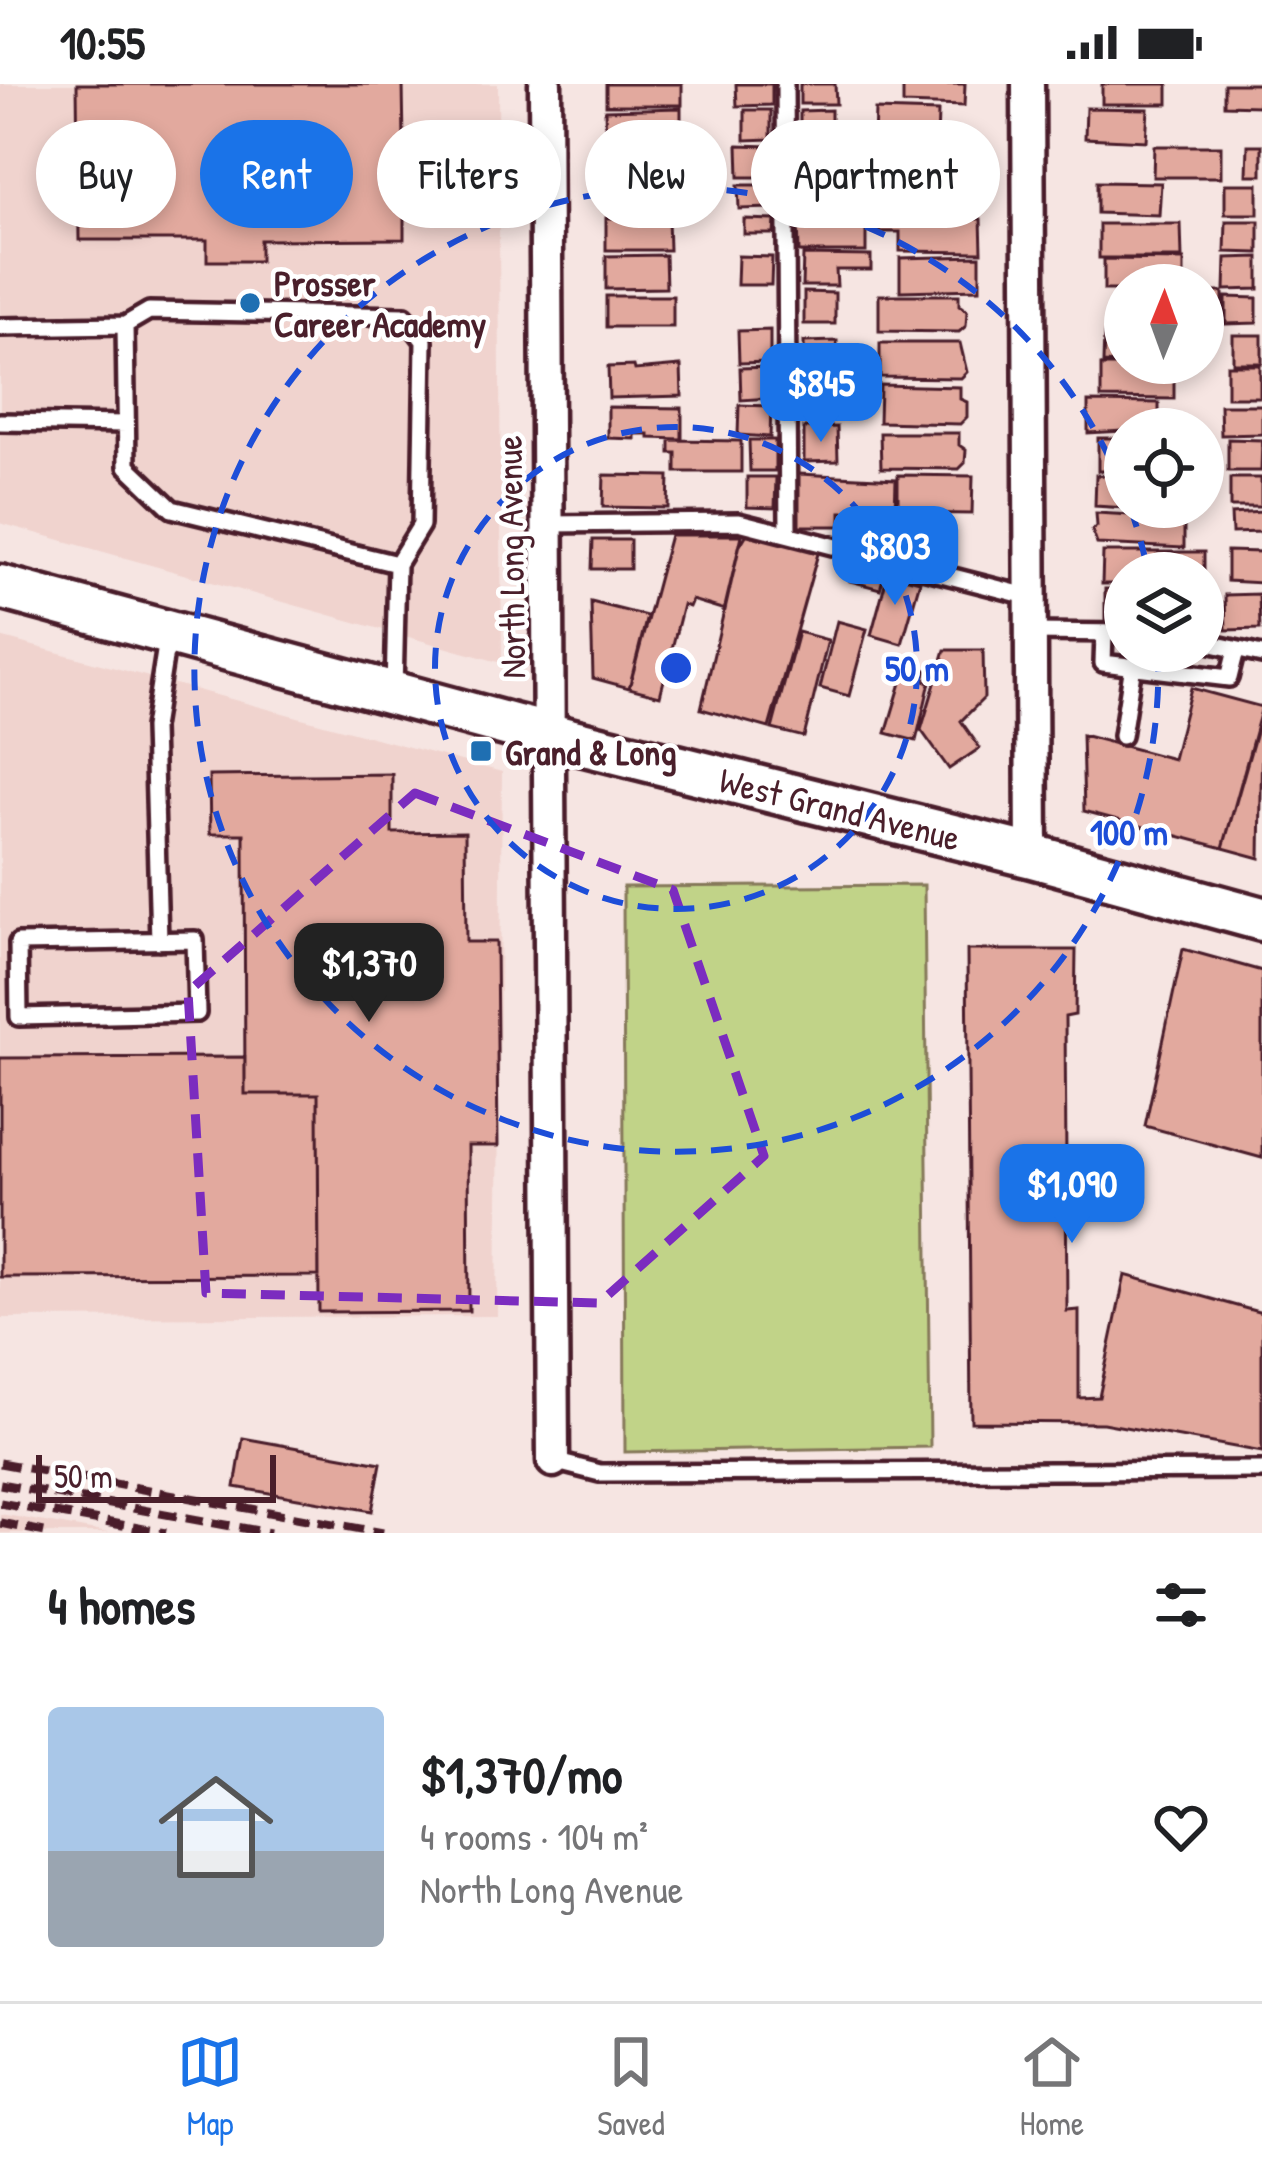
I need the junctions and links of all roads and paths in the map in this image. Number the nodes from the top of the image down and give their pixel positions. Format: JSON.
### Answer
{"nodes":[{"id":1,"x":545,"y":84,"type":"edge"},
{"id":2,"x":785,"y":84,"type":"edge"},
{"id":3,"x":1028,"y":84,"type":"edge"},
{"id":4,"x":125,"y":325,"type":"junction"},
{"id":5,"x":0,"y":327,"type":"edge"},
{"id":6,"x":0,"y":422,"type":"edge"},
{"id":7,"x":126,"y":424,"type":"junction"},
{"id":8,"x":548,"y":524,"type":"junction"},
{"id":9,"x":788,"y":532,"type":"junction"},
{"id":10,"x":398,"y":564,"type":"junction"},
{"id":11,"x":0,"y":587,"type":"edge"},
{"id":12,"x":1031,"y":597,"type":"junction"},
{"id":13,"x":1031,"y":632,"type":"junction"},
{"id":14,"x":168,"y":633,"type":"junction"},
{"id":15,"x":1104,"y":633,"type":"joint"},
{"id":16,"x":1224,"y":647,"type":"edge"},
{"id":17,"x":1236,"y":650,"type":"junction"},
{"id":18,"x":1262,"y":656,"type":"edge"},
{"id":19,"x":1104,"y":663,"type":"edge"},
{"id":20,"x":1131,"y":672,"type":"edge"},
{"id":21,"x":1184,"y":672,"type":"edge"},
{"id":22,"x":394,"y":694,"type":"junction"},
{"id":23,"x":550,"y":736,"type":"junction"},
{"id":24,"x":1122,"y":736,"type":"dead end"},
{"id":25,"x":1032,"y":856,"type":"junction"},
{"id":26,"x":1262,"y":919,"type":"edge"},
{"id":27,"x":159,"y":941,"type":"junction"},
{"id":28,"x":553,"y":1461,"type":"joint"},
{"id":29,"x":1262,"y":1470,"type":"edge"}],
"edges":[{"from":1,"to":8,"type":"street","name":"North Long Avenue"},
{"from":2,"to":9,"type":"lane"},
{"from":3,"to":12,"type":"street"},
{"from":4,"to":5,"type":"lane"},
{"from":4,"to":7,"type":"lane"},
{"from":4,"to":10,"type":"lane"},
{"from":6,"to":7,"type":"lane"},
{"from":7,"to":10,"type":"lane"},
{"from":8,"to":9,"type":"lane"},
{"from":8,"to":23,"type":"street","name":"North Long Avenue"},
{"from":9,"to":12,"type":"lane"},
{"from":10,"to":22,"type":"lane"},
{"from":11,"to":14,"type":"main road","name":"West Grand Avenue"},
{"from":12,"to":13,"type":"street"},
{"from":13,"to":15,"type":"lane"},
{"from":13,"to":25,"type":"street"},
{"from":14,"to":22,"type":"main road","name":"West Grand Avenue"},
{"from":14,"to":27,"type":"lane"},
{"from":15,"to":19,"type":"lane"},
{"from":16,"to":17,"type":"lane"},
{"from":17,"to":18,"type":"lane"},
{"from":17,"to":21,"type":"lane"},
{"from":20,"to":24,"type":"lane"},
{"from":22,"to":23,"type":"main road","name":"West Grand Avenue"},
{"from":23,"to":25,"type":"main road","name":"West Grand Avenue"},
{"from":23,"to":28,"type":"street","name":"North Long Avenue"},
{"from":25,"to":26,"type":"main road","name":"West Grand Avenue"},
{"from":27,"to":27,"type":"lane"},
{"from":28,"to":29,"type":"lane"}]}
